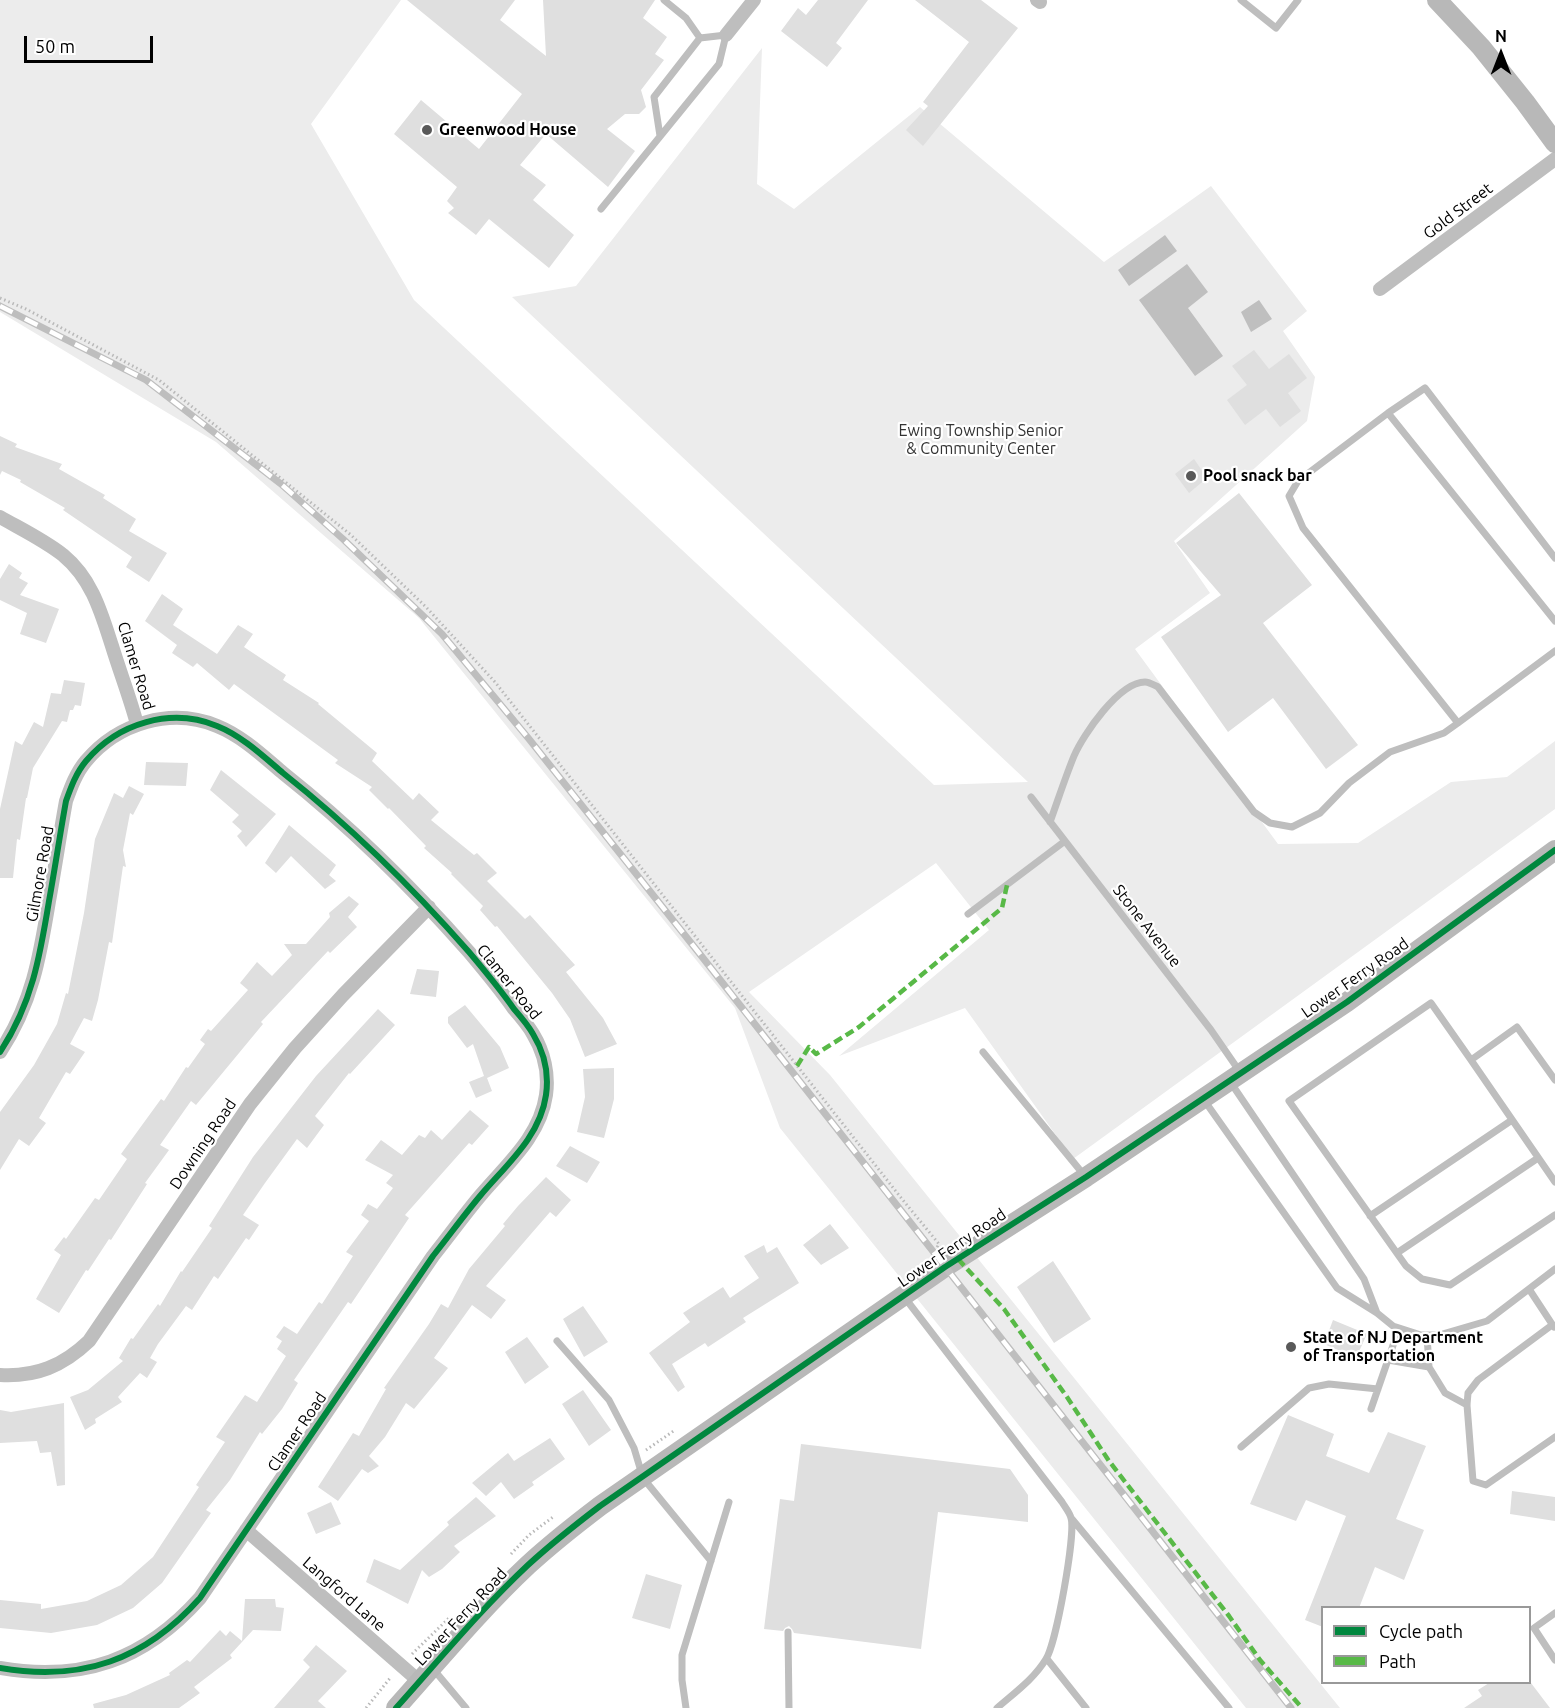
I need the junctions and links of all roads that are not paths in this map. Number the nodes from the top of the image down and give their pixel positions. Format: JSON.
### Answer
{"nodes":[{"id":1,"x":664,"y":0,"type":"edge"},
{"id":2,"x":754,"y":0,"type":"edge"},
{"id":3,"x":1241,"y":0,"type":"edge"},
{"id":4,"x":1298,"y":0,"type":"edge"},
{"id":5,"x":1437,"y":0,"type":"edge"},
{"id":6,"x":673,"y":3,"type":"edge"},
{"id":7,"x":726,"y":34,"type":"junction"},
{"id":8,"x":700,"y":38,"type":"junction"},
{"id":9,"x":660,"y":136,"type":"junction"},
{"id":10,"x":1555,"y":143,"type":"edge"},
{"id":11,"x":1555,"y":159,"type":"edge"},
{"id":12,"x":601,"y":209,"type":"dead end"},
{"id":13,"x":1380,"y":289,"type":"dead end"},
{"id":14,"x":1388,"y":413,"type":"junction"},
{"id":15,"x":0,"y":517,"type":"edge"},
{"id":16,"x":1555,"y":558,"type":"edge"},
{"id":17,"x":1555,"y":621,"type":"edge"},
{"id":18,"x":1555,"y":651,"type":"edge"},
{"id":19,"x":1458,"y":723,"type":"junction"},
{"id":20,"x":137,"y":724,"type":"junction"},
{"id":21,"x":1031,"y":797,"type":"dead end"},
{"id":22,"x":1050,"y":822,"type":"junction"},
{"id":23,"x":1065,"y":841,"type":"junction"},
{"id":24,"x":1555,"y":850,"type":"edge"},
{"id":25,"x":429,"y":907,"type":"junction"},
{"id":26,"x":968,"y":914,"type":"dead end"},
{"id":27,"x":0,"y":1052,"type":"edge"},
{"id":28,"x":983,"y":1052,"type":"dead end"},
{"id":29,"x":1471,"y":1060,"type":"junction"},
{"id":30,"x":1234,"y":1076,"type":"junction"},
{"id":31,"x":1555,"y":1080,"type":"edge"},
{"id":32,"x":1203,"y":1099,"type":"junction"},
{"id":33,"x":1512,"y":1119,"type":"junction"},
{"id":34,"x":1538,"y":1158,"type":"junction"},
{"id":35,"x":1086,"y":1177,"type":"junction"},
{"id":36,"x":1555,"y":1182,"type":"edge"},
{"id":37,"x":1555,"y":1215,"type":"edge"},
{"id":38,"x":1370,"y":1216,"type":"junction"},
{"id":39,"x":1396,"y":1253,"type":"junction"},
{"id":40,"x":1555,"y":1269,"type":"edge"},
{"id":41,"x":1529,"y":1289,"type":"junction"},
{"id":42,"x":903,"y":1296,"type":"junction"},
{"id":43,"x":1377,"y":1313,"type":"junction"},
{"id":44,"x":1554,"y":1327,"type":"edge"},
{"id":45,"x":1399,"y":1328,"type":"junction"},
{"id":46,"x":1427,"y":1335,"type":"junction"},
{"id":47,"x":557,"y":1341,"type":"dead end"},
{"id":48,"x":1388,"y":1360,"type":"junction"},
{"id":49,"x":1429,"y":1367,"type":"junction"},
{"id":50,"x":0,"y":1375,"type":"edge"},
{"id":51,"x":1378,"y":1389,"type":"junction"},
{"id":52,"x":1467,"y":1405,"type":"junction"},
{"id":53,"x":1371,"y":1409,"type":"dead end"},
{"id":54,"x":1555,"y":1437,"type":"edge"},
{"id":55,"x":1241,"y":1447,"type":"dead end"},
{"id":56,"x":643,"y":1478,"type":"junction"},
{"id":57,"x":729,"y":1502,"type":"dead end"},
{"id":58,"x":1072,"y":1519,"type":"junction"},
{"id":59,"x":246,"y":1530,"type":"junction"},
{"id":60,"x":711,"y":1561,"type":"junction"},
{"id":61,"x":1555,"y":1613,"type":"edge"},
{"id":62,"x":788,"y":1632,"type":"dead end"},
{"id":63,"x":1047,"y":1659,"type":"junction"},
{"id":64,"x":1555,"y":1660,"type":"edge"},
{"id":65,"x":0,"y":1668,"type":"edge"},
{"id":66,"x":426,"y":1675,"type":"junction"},
{"id":67,"x":396,"y":1708,"type":"edge"},
{"id":68,"x":466,"y":1708,"type":"edge"},
{"id":69,"x":686,"y":1708,"type":"edge"},
{"id":70,"x":789,"y":1708,"type":"edge"},
{"id":71,"x":997,"y":1708,"type":"edge"},
{"id":72,"x":1086,"y":1708,"type":"edge"},
{"id":73,"x":1229,"y":1708,"type":"edge"}],
"edges":[{"from":1,"to":6,"type":"lane"},
{"from":2,"to":7,"type":"street"},
{"from":3,"to":4,"type":"lane"},
{"from":5,"to":10,"type":"street"},
{"from":6,"to":8,"type":"lane"},
{"from":7,"to":8,"type":"lane"},
{"from":7,"to":9,"type":"lane"},
{"from":8,"to":9,"type":"lane"},
{"from":9,"to":12,"type":"lane"},
{"from":11,"to":13,"type":"street","name":"Gold Street"},
{"from":14,"to":16,"type":"lane"},
{"from":14,"to":17,"type":"lane"},
{"from":14,"to":19,"type":"lane"},
{"from":15,"to":20,"type":"street","name":"Clamer Road"},
{"from":18,"to":19,"type":"lane"},
{"from":19,"to":22,"type":"lane"},
{"from":20,"to":25,"type":"street","name":"Clamer Road"},
{"from":20,"to":27,"type":"street","name":"Gilmore Road"},
{"from":21,"to":22,"type":"lane","name":"Stone Avenue"},
{"from":22,"to":23,"type":"lane","name":"Stone Avenue"},
{"from":23,"to":26,"type":"lane"},
{"from":23,"to":30,"type":"lane","name":"Stone Avenue"},
{"from":24,"to":30,"type":"street","name":"Lower Ferry Road"},
{"from":25,"to":50,"type":"street","name":"Downing Road"},
{"from":25,"to":59,"type":"street","name":"Clamer Road"},
{"from":28,"to":35,"type":"lane"},
{"from":29,"to":31,"type":"lane"},
{"from":29,"to":33,"type":"lane"},
{"from":29,"to":38,"type":"lane"},
{"from":30,"to":32,"type":"street","name":"Lower Ferry Road"},
{"from":30,"to":43,"type":"lane","name":"Stone Avenue"},
{"from":32,"to":35,"type":"street","name":"Lower Ferry Road"},
{"from":32,"to":43,"type":"lane"},
{"from":33,"to":34,"type":"lane"},
{"from":33,"to":38,"type":"lane"},
{"from":34,"to":36,"type":"lane"},
{"from":34,"to":39,"type":"lane"},
{"from":35,"to":42,"type":"street","name":"Lower Ferry Road"},
{"from":37,"to":39,"type":"lane"},
{"from":38,"to":39,"type":"lane"},
{"from":40,"to":41,"type":"lane"},
{"from":41,"to":44,"type":"lane"},
{"from":41,"to":46,"type":"lane"},
{"from":42,"to":56,"type":"street","name":"Lower Ferry Road"},
{"from":42,"to":58,"type":"lane"},
{"from":43,"to":45,"type":"lane"},
{"from":44,"to":52,"type":"lane"},
{"from":45,"to":46,"type":"lane"},
{"from":45,"to":48,"type":"lane"},
{"from":46,"to":49,"type":"lane"},
{"from":47,"to":56,"type":"lane"},
{"from":48,"to":49,"type":"lane"},
{"from":48,"to":51,"type":"lane"},
{"from":49,"to":52,"type":"lane"},
{"from":51,"to":53,"type":"lane"},
{"from":51,"to":55,"type":"lane"},
{"from":52,"to":54,"type":"lane"},
{"from":56,"to":60,"type":"lane"},
{"from":56,"to":66,"type":"street","name":"Lower Ferry Road"},
{"from":57,"to":60,"type":"lane"},
{"from":58,"to":63,"type":"lane"},
{"from":58,"to":73,"type":"lane"},
{"from":59,"to":65,"type":"street","name":"Clamer Road"},
{"from":59,"to":66,"type":"street","name":"Langford Lane"},
{"from":60,"to":69,"type":"lane"},
{"from":61,"to":64,"type":"lane"},
{"from":62,"to":70,"type":"lane"},
{"from":63,"to":71,"type":"lane"},
{"from":63,"to":72,"type":"lane"},
{"from":66,"to":67,"type":"street","name":"Lower Ferry Road"},
{"from":66,"to":68,"type":"lane"}]}
